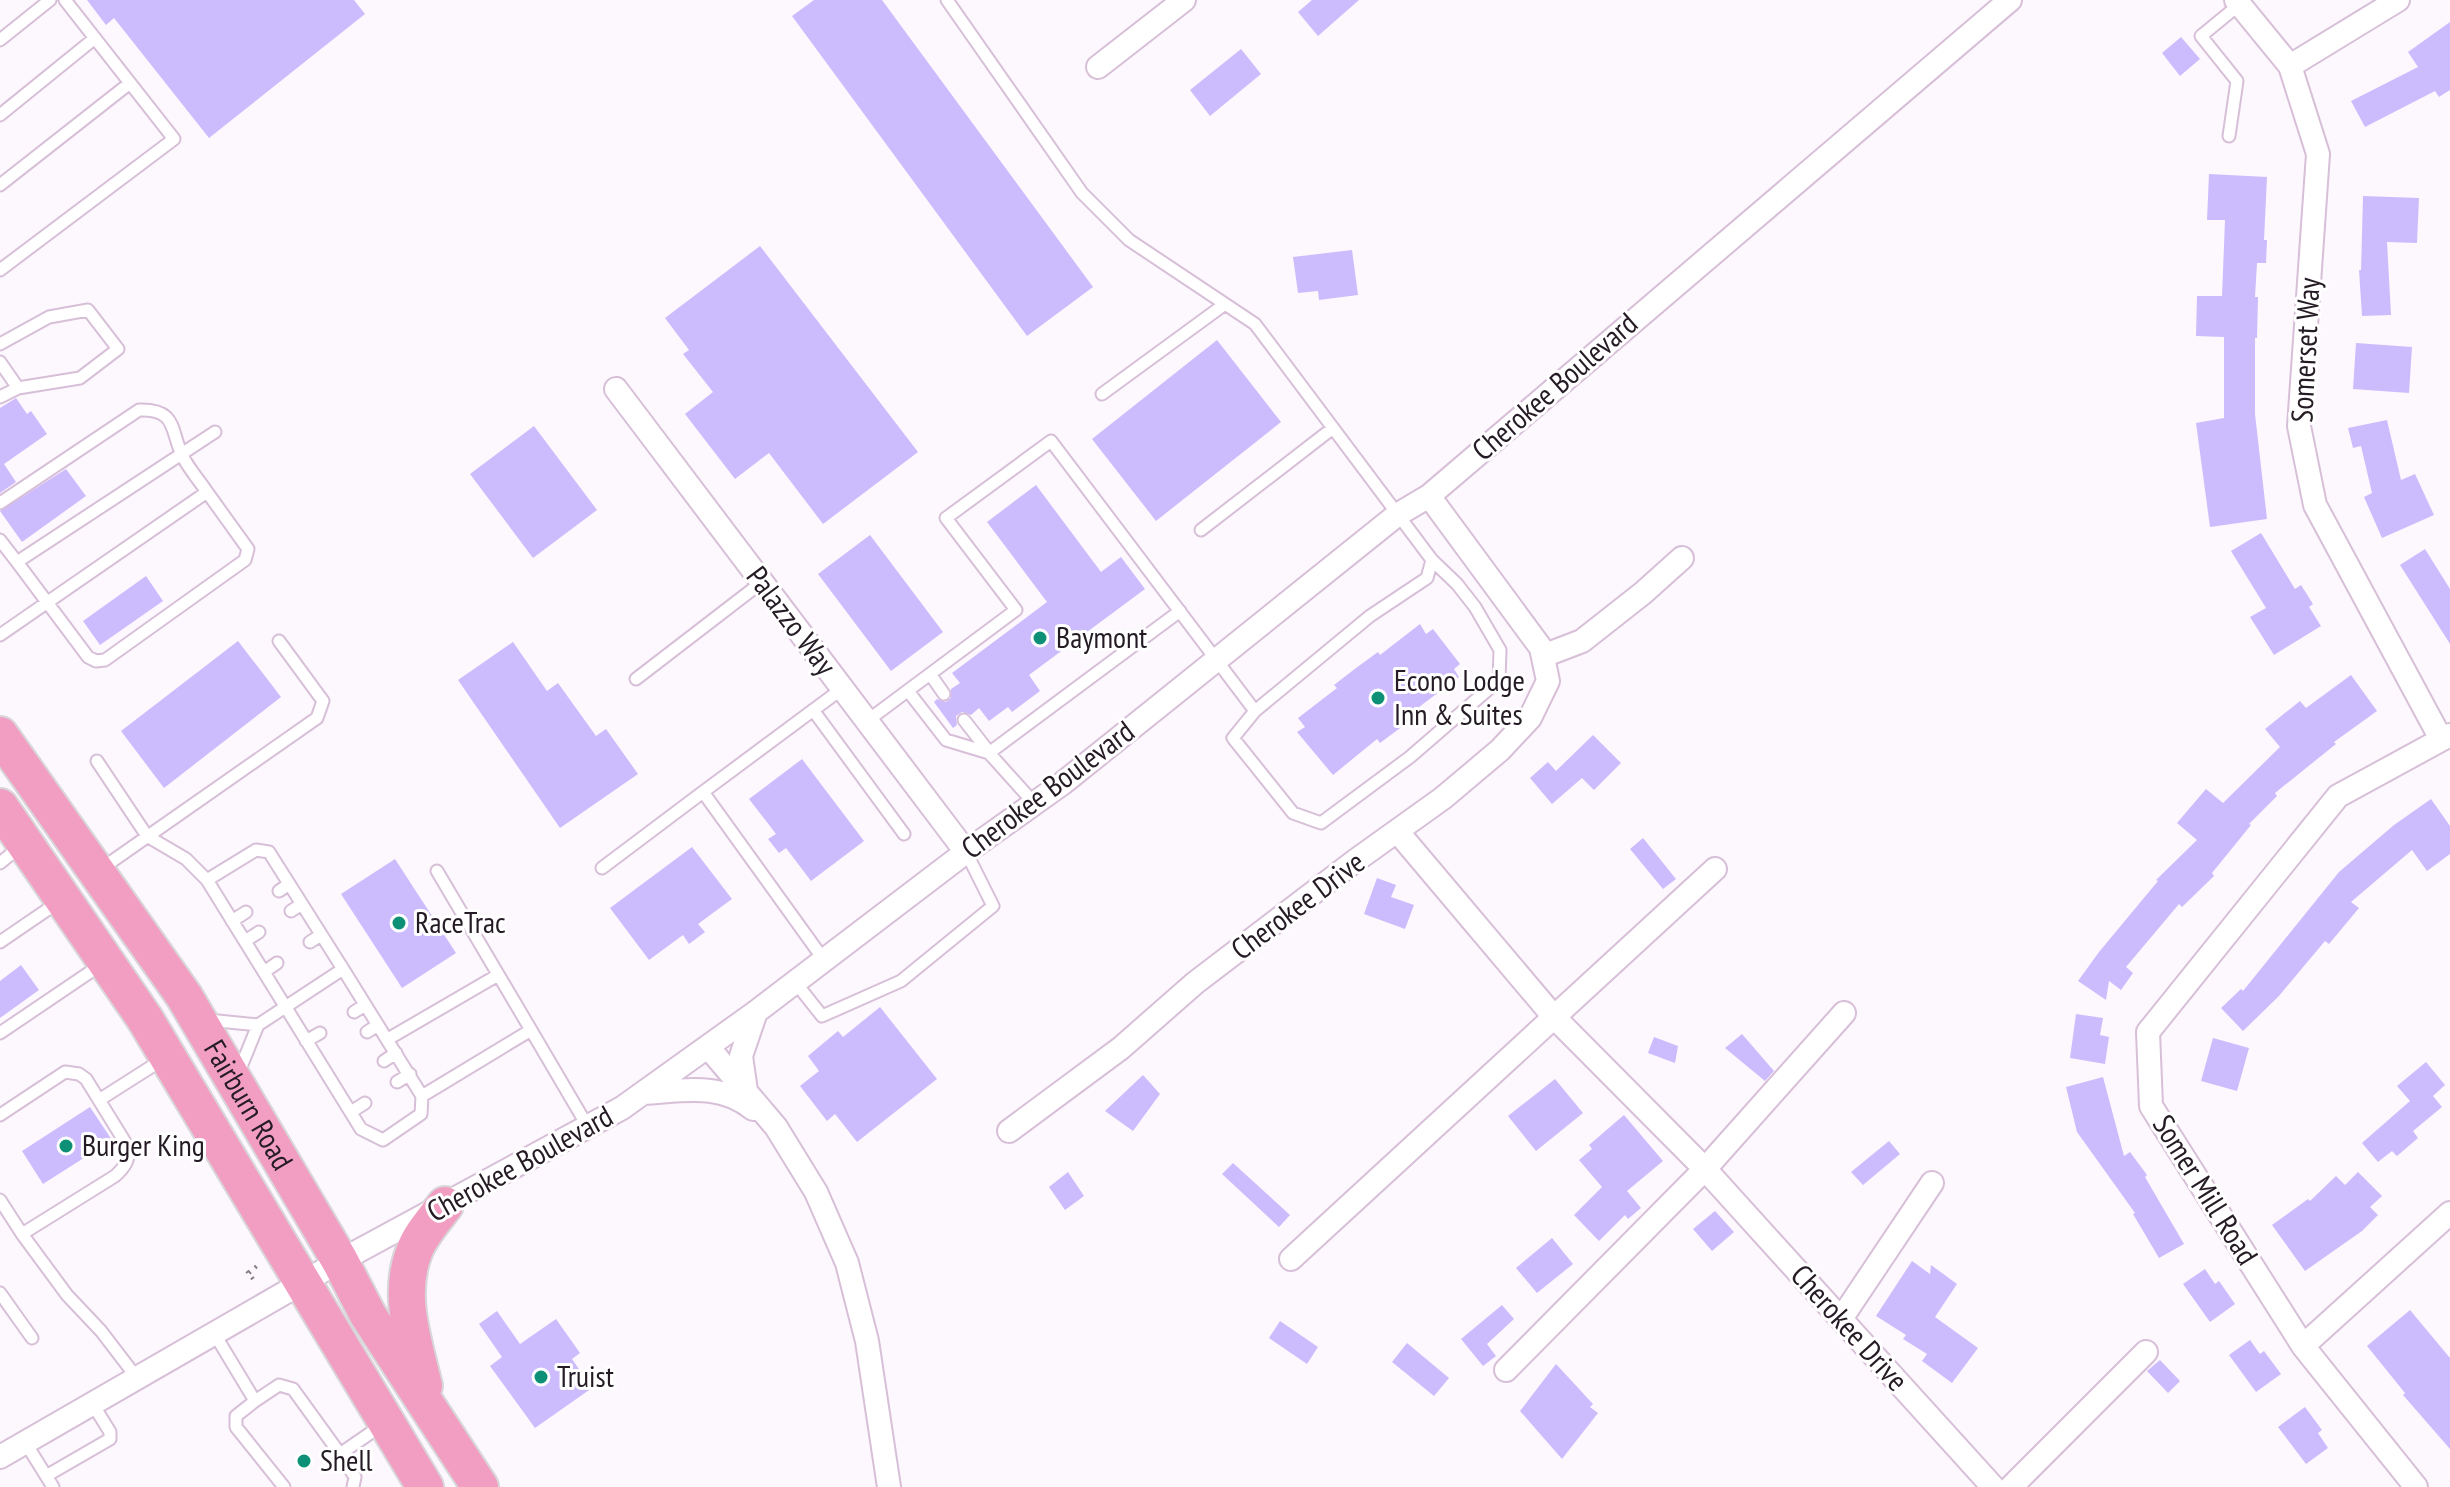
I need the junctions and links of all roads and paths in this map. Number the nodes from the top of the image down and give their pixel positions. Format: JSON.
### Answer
{"nodes":[{"id":1,"x":50,"y":0,"type":"edge"},
{"id":2,"x":65,"y":0,"type":"edge"},
{"id":3,"x":947,"y":0,"type":"edge"},
{"id":4,"x":1184,"y":0,"type":"edge"},
{"id":5,"x":2010,"y":0,"type":"edge"},
{"id":6,"x":2398,"y":0,"type":"edge"},
{"id":7,"x":2238,"y":2,"type":"edge"},
{"id":8,"x":95,"y":38,"type":"junction"},
{"id":9,"x":0,"y":40,"type":"edge"},
{"id":10,"x":2290,"y":66,"type":"junction"},
{"id":11,"x":1098,"y":67,"type":"dead end"},
{"id":12,"x":130,"y":83,"type":"junction"},
{"id":13,"x":0,"y":115,"type":"edge"},
{"id":14,"x":2229,"y":136,"type":"dead end"},
{"id":15,"x":0,"y":185,"type":"edge"},
{"id":16,"x":0,"y":270,"type":"edge"},
{"id":17,"x":1225,"y":304,"type":"junction"},
{"id":18,"x":0,"y":344,"type":"edge"},
{"id":19,"x":0,"y":362,"type":"edge"},
{"id":20,"x":18,"y":388,"type":"junction"},
{"id":21,"x":616,"y":389,"type":"dead end"},
{"id":22,"x":1102,"y":394,"type":"dead end"},
{"id":23,"x":0,"y":397,"type":"edge"},
{"id":24,"x":1333,"y":428,"type":"junction"},
{"id":25,"x":215,"y":432,"type":"dead end"},
{"id":26,"x":182,"y":454,"type":"junction"},
{"id":27,"x":207,"y":492,"type":"junction"},
{"id":28,"x":1429,"y":496,"type":"junction"},
{"id":29,"x":0,"y":503,"type":"edge"},
{"id":30,"x":1397,"y":515,"type":"junction"},
{"id":31,"x":1201,"y":530,"type":"dead end"},
{"id":32,"x":0,"y":540,"type":"edge"},
{"id":33,"x":1682,"y":558,"type":"dead end"},
{"id":34,"x":1432,"y":560,"type":"junction"},
{"id":35,"x":17,"y":562,"type":"junction"},
{"id":36,"x":762,"y":582,"type":"junction"},
{"id":37,"x":46,"y":603,"type":"junction"},
{"id":38,"x":1180,"y":611,"type":"junction"},
{"id":39,"x":0,"y":635,"type":"edge"},
{"id":40,"x":279,"y":641,"type":"dead end"},
{"id":41,"x":1543,"y":656,"type":"junction"},
{"id":42,"x":1216,"y":660,"type":"junction"},
{"id":43,"x":930,"y":674,"type":"junction"},
{"id":44,"x":636,"y":679,"type":"dead end"},
{"id":45,"x":843,"y":688,"type":"junction"},
{"id":46,"x":908,"y":691,"type":"junction"},
{"id":47,"x":944,"y":694,"type":"dead end"},
{"id":48,"x":813,"y":710,"type":"junction"},
{"id":49,"x":1255,"y":711,"type":"junction"},
{"id":50,"x":964,"y":720,"type":"dead end"},
{"id":51,"x":867,"y":721,"type":"junction"},
{"id":52,"x":0,"y":735,"type":"edge"},
{"id":53,"x":2446,"y":737,"type":"edge"},
{"id":54,"x":989,"y":753,"type":"junction"},
{"id":55,"x":97,"y":761,"type":"dead end"},
{"id":56,"x":703,"y":792,"type":"junction"},
{"id":57,"x":1034,"y":803,"type":"junction"},
{"id":58,"x":0,"y":807,"type":"edge"},
{"id":59,"x":1397,"y":831,"type":"junction"},
{"id":60,"x":904,"y":834,"type":"dead end"},
{"id":61,"x":147,"y":836,"type":"junction"},
{"id":62,"x":966,"y":852,"type":"junction"},
{"id":63,"x":13,"y":853,"type":"edge"},
{"id":64,"x":602,"y":868,"type":"dead end"},
{"id":65,"x":1715,"y":869,"type":"dead end"},
{"id":66,"x":97,"y":871,"type":"junction"},
{"id":67,"x":437,"y":871,"type":"dead end"},
{"id":68,"x":207,"y":880,"type":"junction"},
{"id":69,"x":64,"y":898,"type":"junction"},
{"id":70,"x":246,"y":912,"type":"dead end"},
{"id":71,"x":232,"y":921,"type":"junction"},
{"id":72,"x":259,"y":932,"type":"dead end"},
{"id":73,"x":321,"y":935,"type":"junction"},
{"id":74,"x":245,"y":941,"type":"junction"},
{"id":75,"x":0,"y":942,"type":"edge"},
{"id":76,"x":310,"y":942,"type":"dead end"},
{"id":77,"x":824,"y":960,"type":"junction"},
{"id":78,"x":107,"y":961,"type":"junction"},
{"id":79,"x":277,"y":963,"type":"dead end"},
{"id":80,"x":343,"y":969,"type":"junction"},
{"id":81,"x":264,"y":972,"type":"junction"},
{"id":82,"x":498,"y":975,"type":"junction"},
{"id":83,"x":795,"y":982,"type":"junction"},
{"id":84,"x":365,"y":1005,"type":"junction"},
{"id":85,"x":286,"y":1006,"type":"junction"},
{"id":86,"x":354,"y":1012,"type":"dead end"},
{"id":87,"x":756,"y":1012,"type":"junction"},
{"id":88,"x":1844,"y":1013,"type":"dead end"},
{"id":89,"x":1554,"y":1017,"type":"junction"},
{"id":90,"x":198,"y":1019,"type":"junction"},
{"id":91,"x":258,"y":1025,"type":"junction"},
{"id":92,"x":378,"y":1025,"type":"junction"},
{"id":93,"x":531,"y":1030,"type":"junction"},
{"id":94,"x":367,"y":1032,"type":"dead end"},
{"id":95,"x":0,"y":1033,"type":"edge"},
{"id":96,"x":320,"y":1033,"type":"dead end"},
{"id":97,"x":388,"y":1039,"type":"junction"},
{"id":98,"x":306,"y":1041,"type":"junction"},
{"id":99,"x":708,"y":1047,"type":"junction"},
{"id":100,"x":333,"y":1053,"type":"dead end"},
{"id":101,"x":396,"y":1053,"type":"junction"},
{"id":102,"x":168,"y":1056,"type":"junction"},
{"id":103,"x":384,"y":1061,"type":"dead end"},
{"id":104,"x":320,"y":1062,"type":"junction"},
{"id":105,"x":410,"y":1074,"type":"junction"},
{"id":106,"x":235,"y":1082,"type":"junction"},
{"id":107,"x":351,"y":1082,"type":"dead end"},
{"id":108,"x":397,"y":1082,"type":"dead end"},
{"id":109,"x":337,"y":1091,"type":"junction"},
{"id":110,"x":746,"y":1092,"type":"junction"},
{"id":111,"x":643,"y":1093,"type":"junction"},
{"id":112,"x":422,"y":1096,"type":"junction"},
{"id":113,"x":99,"y":1100,"type":"junction"},
{"id":114,"x":365,"y":1103,"type":"dead end"},
{"id":115,"x":351,"y":1112,"type":"junction"},
{"id":116,"x":0,"y":1115,"type":"edge"},
{"id":117,"x":588,"y":1127,"type":"junction"},
{"id":118,"x":776,"y":1127,"type":"junction"},
{"id":119,"x":1009,"y":1131,"type":"dead end"},
{"id":120,"x":1705,"y":1169,"type":"junction"},
{"id":121,"x":1932,"y":1183,"type":"dead end"},
{"id":122,"x":0,"y":1200,"type":"edge"},
{"id":123,"x":445,"y":1205,"type":"junction"},
{"id":124,"x":2450,"y":1213,"type":"edge"},
{"id":125,"x":22,"y":1234,"type":"junction"},
{"id":126,"x":1291,"y":1259,"type":"dead end"},
{"id":127,"x":340,"y":1261,"type":"junction"},
{"id":128,"x":258,"y":1265,"type":"dead end"},
{"id":129,"x":253,"y":1279,"type":"dead end"},
{"id":130,"x":303,"y":1282,"type":"junction"},
{"id":131,"x":0,"y":1293,"type":"edge"},
{"id":132,"x":1841,"y":1319,"type":"junction"},
{"id":133,"x":214,"y":1333,"type":"junction"},
{"id":134,"x":32,"y":1338,"type":"dead end"},
{"id":135,"x":2303,"y":1346,"type":"junction"},
{"id":136,"x":2146,"y":1352,"type":"dead end"},
{"id":137,"x":1506,"y":1370,"type":"dead end"},
{"id":138,"x":137,"y":1378,"type":"junction"},
{"id":139,"x":255,"y":1401,"type":"junction"},
{"id":140,"x":92,"y":1403,"type":"junction"},
{"id":141,"x":430,"y":1411,"type":"junction"},
{"id":142,"x":386,"y":1422,"type":"junction"},
{"id":143,"x":25,"y":1442,"type":"junction"},
{"id":144,"x":340,"y":1454,"type":"junction"},
{"id":145,"x":0,"y":1457,"type":"edge"},
{"id":146,"x":46,"y":1476,"type":"junction"},
{"id":147,"x":53,"y":1487,"type":"edge"},
{"id":148,"x":284,"y":1487,"type":"edge"},
{"id":149,"x":353,"y":1487,"type":"edge"},
{"id":150,"x":425,"y":1487,"type":"edge"},
{"id":151,"x":480,"y":1487,"type":"edge"},
{"id":152,"x":889,"y":1487,"type":"edge"},
{"id":153,"x":1993,"y":1487,"type":"edge"},
{"id":154,"x":2011,"y":1487,"type":"edge"},
{"id":155,"x":2416,"y":1487,"type":"edge"}],
"edges":[{"from":1,"to":9,"type":"lane"},
{"from":2,"to":8,"type":"lane"},
{"from":3,"to":17,"type":"lane"},
{"from":4,"to":11,"type":"street"},
{"from":5,"to":28,"type":"street","name":"Cherokee Boulevard"},
{"from":6,"to":10,"type":"street"},
{"from":7,"to":10,"type":"street","name":"Somerset Way"},
{"from":7,"to":14,"type":"lane"},
{"from":8,"to":12,"type":"lane"},
{"from":8,"to":13,"type":"lane"},
{"from":10,"to":53,"type":"street","name":"Somerset Way"},
{"from":12,"to":15,"type":"lane"},
{"from":12,"to":16,"type":"lane"},
{"from":17,"to":22,"type":"lane"},
{"from":17,"to":24,"type":"lane"},
{"from":18,"to":20,"type":"lane"},
{"from":19,"to":20,"type":"lane"},
{"from":20,"to":23,"type":"lane"},
{"from":21,"to":36,"type":"street","name":"Palazzo Way"},
{"from":24,"to":30,"type":"lane"},
{"from":24,"to":31,"type":"lane"},
{"from":25,"to":26,"type":"lane"},
{"from":26,"to":27,"type":"lane"},
{"from":26,"to":29,"type":"lane"},
{"from":26,"to":35,"type":"lane"},
{"from":27,"to":37,"type":"lane"},
{"from":27,"to":37,"type":"lane"},
{"from":28,"to":30,"type":"street","name":"Cherokee Boulevard"},
{"from":28,"to":41,"type":"street"},
{"from":30,"to":34,"type":"lane"},
{"from":30,"to":42,"type":"street","name":"Cherokee Boulevard"},
{"from":32,"to":35,"type":"lane"},
{"from":33,"to":41,"type":"street"},
{"from":34,"to":49,"type":"lane"},
{"from":34,"to":49,"type":"lane"},
{"from":35,"to":37,"type":"lane"},
{"from":36,"to":44,"type":"lane"},
{"from":36,"to":45,"type":"street","name":"Palazzo Way"},
{"from":37,"to":39,"type":"lane"},
{"from":38,"to":42,"type":"lane"},
{"from":38,"to":43,"type":"lane"},
{"from":38,"to":54,"type":"lane"},
{"from":40,"to":61,"type":"lane"},
{"from":41,"to":59,"type":"street","name":"Cherokee Drive"},
{"from":42,"to":49,"type":"lane"},
{"from":42,"to":57,"type":"street","name":"Cherokee Boulevard"},
{"from":43,"to":46,"type":"lane"},
{"from":43,"to":47,"type":"lane"},
{"from":45,"to":48,"type":"lane"},
{"from":45,"to":51,"type":"street","name":"Palazzo Way"},
{"from":46,"to":51,"type":"lane"},
{"from":46,"to":54,"type":"lane"},
{"from":48,"to":56,"type":"lane"},
{"from":48,"to":60,"type":"lane"},
{"from":50,"to":54,"type":"lane"},
{"from":51,"to":62,"type":"street","name":"Palazzo Way"},
{"from":52,"to":66,"type":"main road","name":"Fairburn Road"},
{"from":53,"to":135,"type":"street","name":"Somer Mill Road"},
{"from":54,"to":57,"type":"lane"},
{"from":55,"to":61,"type":"lane"},
{"from":56,"to":64,"type":"lane"},
{"from":56,"to":77,"type":"lane"},
{"from":57,"to":62,"type":"street","name":"Cherokee Boulevard"},
{"from":58,"to":63,"type":"main road","name":"Fairburn Road"},
{"from":59,"to":89,"type":"street","name":"Cherokee Drive"},
{"from":59,"to":119,"type":"street","name":"Cherokee Drive"},
{"from":61,"to":66,"type":"lane"},
{"from":61,"to":68,"type":"lane"},
{"from":62,"to":77,"type":"street","name":"Cherokee Boulevard"},
{"from":62,"to":83,"type":"lane"},
{"from":63,"to":69,"type":"main road","name":"Fairburn Road"},
{"from":65,"to":89,"type":"street"},
{"from":66,"to":90,"type":"main road","name":"Fairburn Road"},
{"from":67,"to":82,"type":"lane"},
{"from":68,"to":71,"type":"lane"},
{"from":68,"to":73,"type":"lane"},
{"from":69,"to":75,"type":"lane"},
{"from":69,"to":78,"type":"main road","name":"Fairburn Road"},
{"from":70,"to":71,"type":"lane"},
{"from":71,"to":74,"type":"lane"},
{"from":72,"to":74,"type":"lane"},
{"from":73,"to":76,"type":"lane"},
{"from":73,"to":80,"type":"lane"},
{"from":74,"to":81,"type":"lane"},
{"from":77,"to":83,"type":"street","name":"Cherokee Boulevard"},
{"from":78,"to":95,"type":"lane"},
{"from":78,"to":102,"type":"main road","name":"Fairburn Road"},
{"from":79,"to":81,"type":"lane"},
{"from":80,"to":84,"type":"lane"},
{"from":80,"to":85,"type":"lane"},
{"from":81,"to":85,"type":"lane"},
{"from":82,"to":93,"type":"lane"},
{"from":82,"to":97,"type":"lane"},
{"from":83,"to":87,"type":"street","name":"Cherokee Boulevard"},
{"from":84,"to":86,"type":"lane"},
{"from":84,"to":92,"type":"lane"},
{"from":85,"to":91,"type":"lane"},
{"from":85,"to":98,"type":"lane"},
{"from":87,"to":99,"type":"street","name":"Cherokee Boulevard"},
{"from":87,"to":110,"type":"street"},
{"from":88,"to":120,"type":"street"},
{"from":89,"to":120,"type":"street","name":"Cherokee Drive"},
{"from":89,"to":126,"type":"street"},
{"from":90,"to":91,"type":"lane"},
{"from":90,"to":106,"type":"main road","name":"Fairburn Road"},
{"from":91,"to":106,"type":"lane"},
{"from":92,"to":94,"type":"lane"},
{"from":92,"to":97,"type":"lane"},
{"from":93,"to":112,"type":"lane"},
{"from":93,"to":117,"type":"lane"},
{"from":96,"to":98,"type":"lane"},
{"from":97,"to":101,"type":"lane"},
{"from":98,"to":104,"type":"lane"},
{"from":99,"to":110,"type":"street"},
{"from":99,"to":111,"type":"street","name":"Cherokee Boulevard"},
{"from":100,"to":104,"type":"lane"},
{"from":101,"to":103,"type":"lane"},
{"from":101,"to":105,"type":"lane"},
{"from":102,"to":113,"type":"lane"},
{"from":102,"to":130,"type":"main road","name":"Fairburn Road"},
{"from":104,"to":109,"type":"lane"},
{"from":105,"to":108,"type":"lane"},
{"from":105,"to":112,"type":"lane"},
{"from":106,"to":127,"type":"main road","name":"Fairburn Road"},
{"from":107,"to":109,"type":"lane"},
{"from":109,"to":115,"type":"lane"},
{"from":110,"to":118,"type":"street"},
{"from":111,"to":117,"type":"street","name":"Cherokee Boulevard"},
{"from":111,"to":118,"type":"street"},
{"from":112,"to":115,"type":"lane"},
{"from":113,"to":116,"type":"lane"},
{"from":113,"to":125,"type":"lane"},
{"from":114,"to":115,"type":"lane"},
{"from":117,"to":123,"type":"street","name":"Cherokee Boulevard"},
{"from":118,"to":152,"type":"street"},
{"from":120,"to":132,"type":"street","name":"Cherokee Drive"},
{"from":120,"to":137,"type":"street"},
{"from":121,"to":132,"type":"street"},
{"from":122,"to":125,"type":"lane"},
{"from":123,"to":127,"type":"street","name":"Cherokee Boulevard"},
{"from":123,"to":141,"type":"main road"},
{"from":124,"to":135,"type":"street"},
{"from":125,"to":138,"type":"lane"},
{"from":127,"to":130,"type":"street","name":"Cherokee Boulevard"},
{"from":127,"to":141,"type":"main road","name":"Fairburn Road"},
{"from":128,"to":129,"type":"path"},
{"from":130,"to":133,"type":"street","name":"Cherokee Boulevard"},
{"from":130,"to":142,"type":"main road","name":"Fairburn Road"},
{"from":131,"to":134,"type":"lane"},
{"from":132,"to":153,"type":"street","name":"Cherokee Drive"},
{"from":133,"to":138,"type":"street","name":"Cherokee Boulevard"},
{"from":133,"to":139,"type":"lane"},
{"from":135,"to":155,"type":"street","name":"Somer Mill Road"},
{"from":136,"to":154,"type":"street"},
{"from":138,"to":140,"type":"street","name":"Cherokee Boulevard"},
{"from":139,"to":144,"type":"lane"},
{"from":139,"to":148,"type":"lane"},
{"from":140,"to":143,"type":"street","name":"Cherokee Boulevard"},
{"from":140,"to":146,"type":"lane"},
{"from":141,"to":151,"type":"main road","name":"Fairburn Road"},
{"from":142,"to":144,"type":"lane"},
{"from":142,"to":150,"type":"main road","name":"Fairburn Road"},
{"from":143,"to":145,"type":"street","name":"Cherokee Boulevard"},
{"from":143,"to":146,"type":"lane"},
{"from":144,"to":149,"type":"lane"},
{"from":146,"to":147,"type":"lane"}]}
